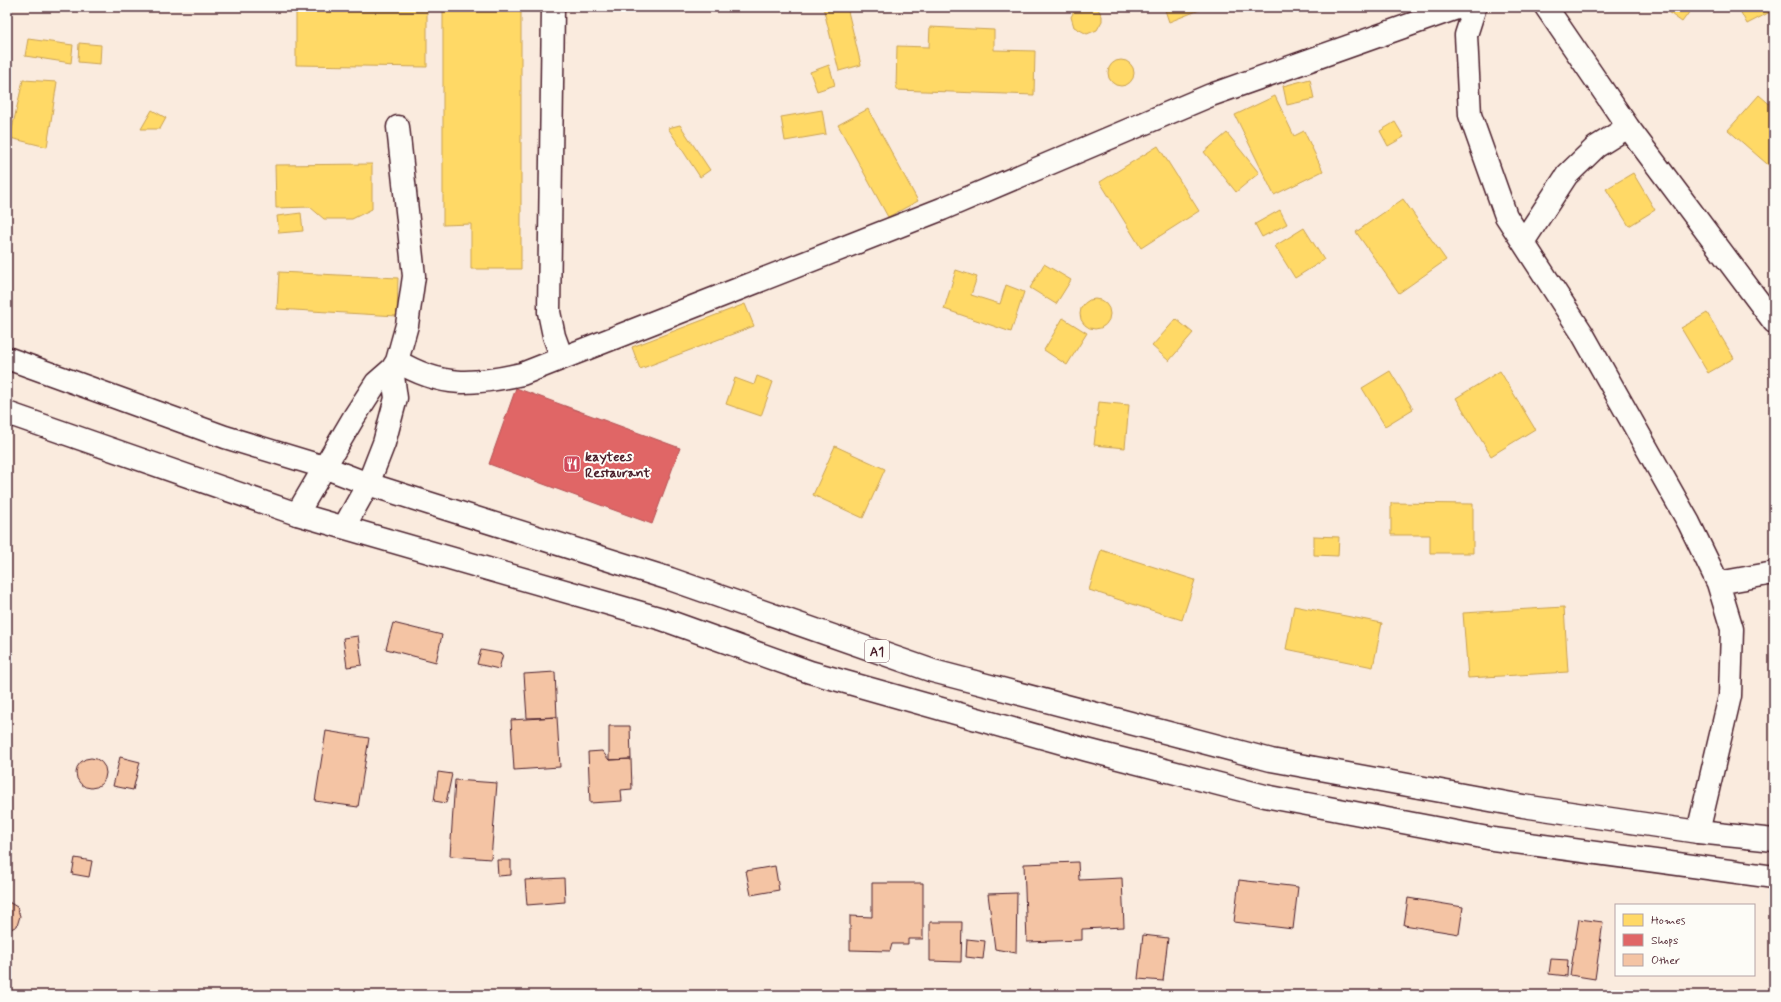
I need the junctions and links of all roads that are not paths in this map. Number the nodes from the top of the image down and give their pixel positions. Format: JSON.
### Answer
{"nodes":[{"id":1,"x":553,"y":7,"type":"edge"},
{"id":2,"x":1460,"y":7,"type":"edge"},
{"id":3,"x":1475,"y":7,"type":"edge"},
{"id":4,"x":1546,"y":7,"type":"edge"},
{"id":5,"x":398,"y":127,"type":"dead end"},
{"id":6,"x":1628,"y":127,"type":"junction"},
{"id":7,"x":1523,"y":242,"type":"junction"},
{"id":8,"x":1774,"y":322,"type":"edge"},
{"id":9,"x":7,"y":358,"type":"edge"},
{"id":10,"x":562,"y":358,"type":"junction"},
{"id":11,"x":394,"y":365,"type":"junction"},
{"id":12,"x":7,"y":413,"type":"edge"},
{"id":13,"x":324,"y":467,"type":"junction"},
{"id":14,"x":368,"y":484,"type":"junction"},
{"id":15,"x":298,"y":514,"type":"junction"},
{"id":16,"x":344,"y":527,"type":"junction"},
{"id":17,"x":1774,"y":573,"type":"edge"},
{"id":18,"x":1718,"y":583,"type":"junction"},
{"id":19,"x":1698,"y":832,"type":"junction"},
{"id":20,"x":1774,"y":840,"type":"edge"},
{"id":21,"x":1774,"y":877,"type":"edge"}],
"edges":[{"from":1,"to":10,"type":"main road"},
{"from":2,"to":10,"type":"main road"},
{"from":3,"to":7,"type":"main road"},
{"from":4,"to":6,"type":"main road"},
{"from":5,"to":11,"type":"main road"},
{"from":6,"to":7,"type":"main road"},
{"from":6,"to":8,"type":"main road"},
{"from":7,"to":18,"type":"main road"},
{"from":9,"to":13,"type":"main road","number":"A1"},
{"from":10,"to":11,"type":"main road"},
{"from":11,"to":13,"type":"main road"},
{"from":11,"to":14,"type":"main road"},
{"from":12,"to":15,"type":"main road"},
{"from":13,"to":14,"type":"main road","number":"A1"},
{"from":13,"to":15,"type":"main road"},
{"from":14,"to":16,"type":"main road"},
{"from":14,"to":19,"type":"main road","number":"A1"},
{"from":15,"to":16,"type":"main road"},
{"from":16,"to":21,"type":"main road"},
{"from":17,"to":18,"type":"main road"},
{"from":18,"to":19,"type":"main road"},
{"from":19,"to":20,"type":"main road","number":"A1"}]}
